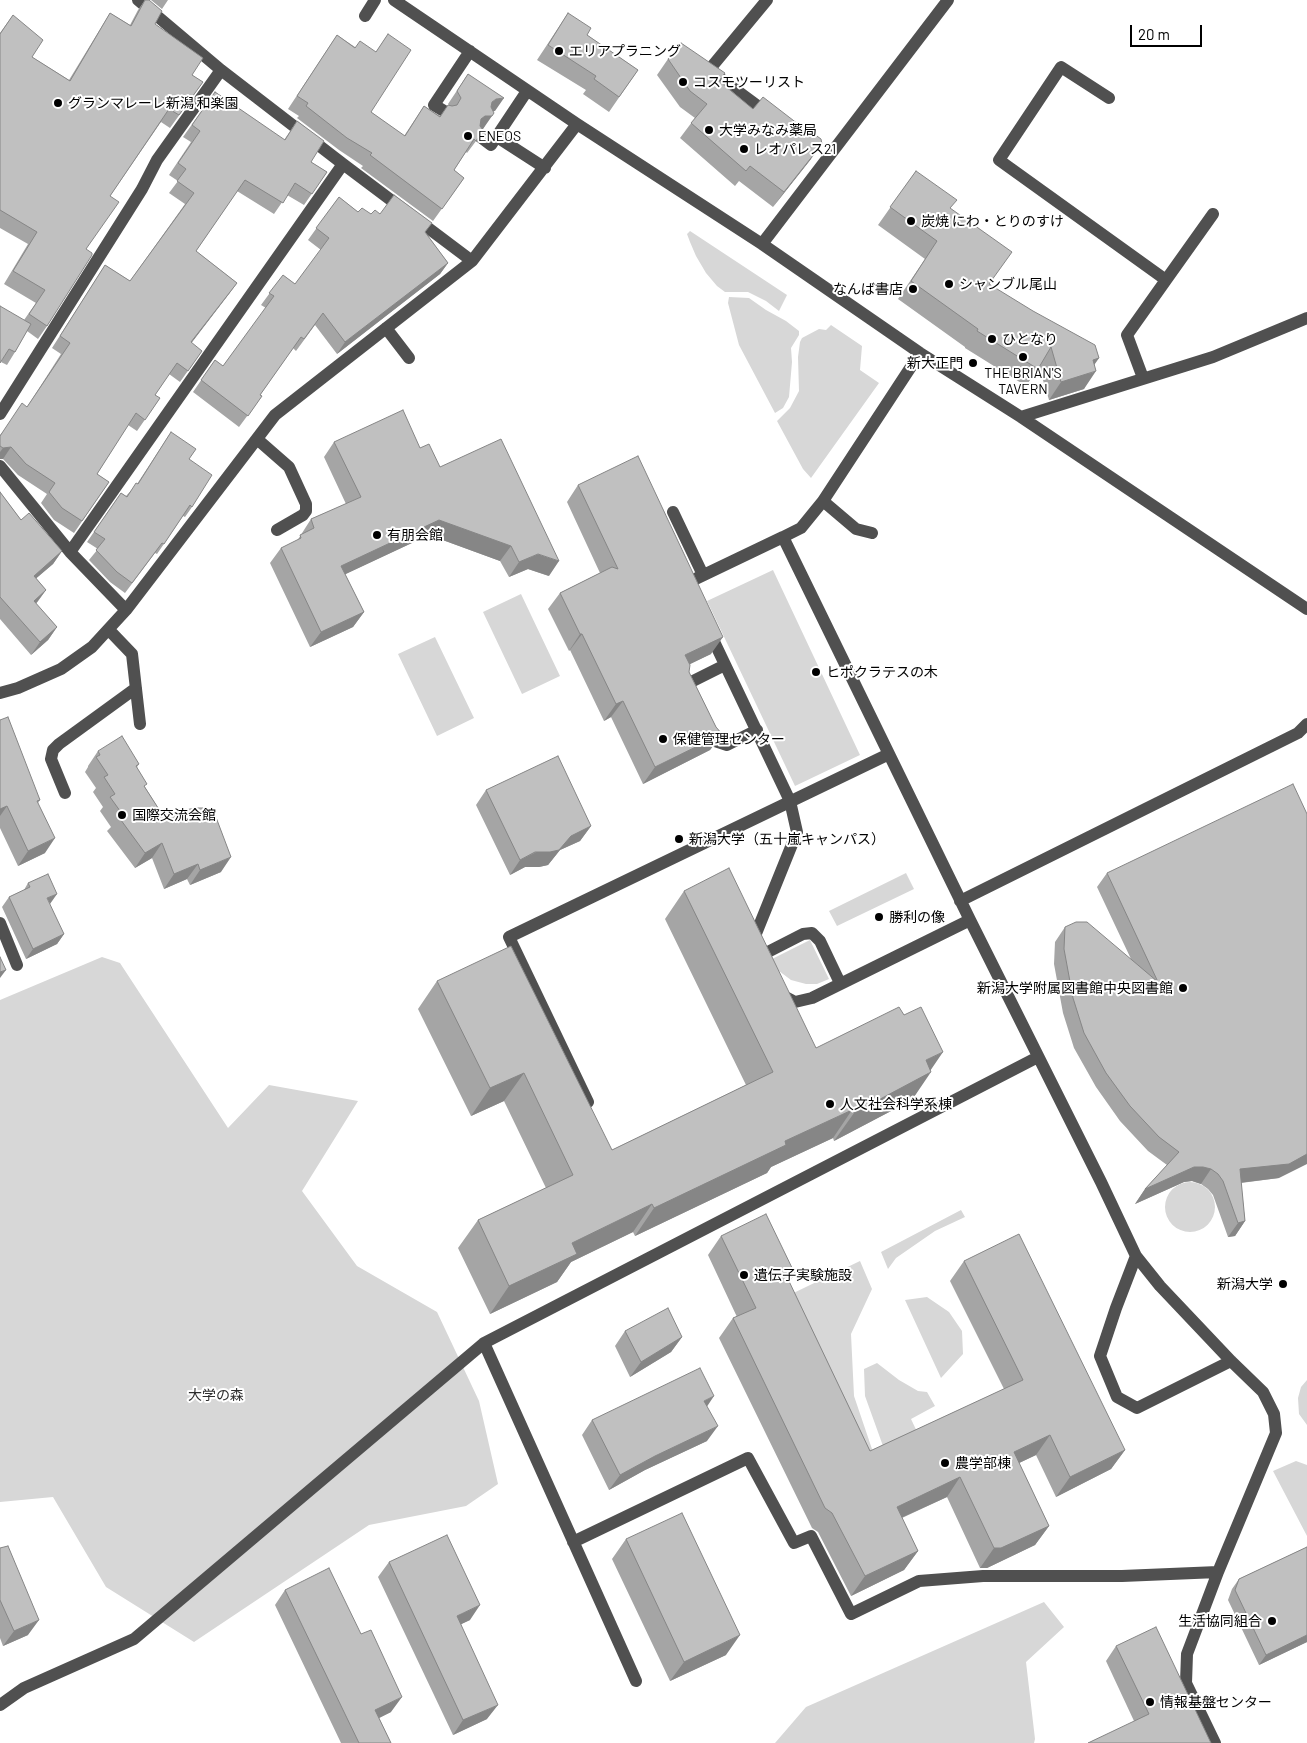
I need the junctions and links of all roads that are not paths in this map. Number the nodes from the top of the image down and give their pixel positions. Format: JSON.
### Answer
{"nodes":[{"id":1,"x":138,"y":0,"type":"edge"},
{"id":2,"x":375,"y":0,"type":"edge"},
{"id":3,"x":394,"y":0,"type":"edge"},
{"id":4,"x":767,"y":0,"type":"edge"},
{"id":5,"x":948,"y":0,"type":"edge"},
{"id":6,"x":365,"y":16,"type":"dead end"},
{"id":7,"x":470,"y":51,"type":"junction"},
{"id":8,"x":218,"y":63,"type":"junction"},
{"id":9,"x":527,"y":91,"type":"junction"},
{"id":10,"x":1109,"y":98,"type":"dead end"},
{"id":11,"x":444,"y":111,"type":"edge"},
{"id":12,"x":490,"y":119,"type":"edge"},
{"id":13,"x":780,"y":123,"type":"edge"},
{"id":14,"x":577,"y":124,"type":"junction"},
{"id":15,"x":500,"y":132,"type":"junction"},
{"id":16,"x":478,"y":136,"type":"edge"},
{"id":17,"x":343,"y":164,"type":"junction"},
{"id":18,"x":545,"y":168,"type":"junction"},
{"id":19,"x":1213,"y":214,"type":"dead end"},
{"id":20,"x":762,"y":244,"type":"junction"},
{"id":21,"x":472,"y":261,"type":"junction"},
{"id":22,"x":1166,"y":280,"type":"junction"},
{"id":23,"x":1307,"y":318,"type":"edge"},
{"id":24,"x":386,"y":328,"type":"junction"},
{"id":25,"x":920,"y":353,"type":"junction"},
{"id":26,"x":409,"y":358,"type":"dead end"},
{"id":27,"x":1143,"y":378,"type":"junction"},
{"id":28,"x":0,"y":414,"type":"edge"},
{"id":29,"x":1021,"y":417,"type":"junction"},
{"id":30,"x":257,"y":439,"type":"junction"},
{"id":31,"x":0,"y":466,"type":"edge"},
{"id":32,"x":823,"y":501,"type":"junction"},
{"id":33,"x":673,"y":512,"type":"dead end"},
{"id":34,"x":277,"y":530,"type":"dead end"},
{"id":35,"x":872,"y":533,"type":"dead end"},
{"id":36,"x":783,"y":537,"type":"junction"},
{"id":37,"x":70,"y":552,"type":"junction"},
{"id":38,"x":703,"y":575,"type":"junction"},
{"id":39,"x":694,"y":600,"type":"edge"},
{"id":40,"x":1307,"y":609,"type":"edge"},
{"id":41,"x":126,"y":610,"type":"junction"},
{"id":42,"x":702,"y":616,"type":"edge"},
{"id":43,"x":109,"y":630,"type":"junction"},
{"id":44,"x":725,"y":665,"type":"junction"},
{"id":45,"x":136,"y":688,"type":"junction"},
{"id":46,"x":0,"y":693,"type":"edge"},
{"id":47,"x":693,"y":700,"type":"edge"},
{"id":48,"x":700,"y":716,"type":"edge"},
{"id":49,"x":140,"y":724,"type":"dead end"},
{"id":50,"x":1307,"y":724,"type":"edge"},
{"id":51,"x":757,"y":730,"type":"junction"},
{"id":52,"x":889,"y":754,"type":"junction"},
{"id":53,"x":65,"y":793,"type":"dead end"},
{"id":54,"x":790,"y":801,"type":"junction"},
{"id":55,"x":960,"y":900,"type":"junction"},
{"id":56,"x":970,"y":920,"type":"junction"},
{"id":57,"x":0,"y":923,"type":"edge"},
{"id":58,"x":17,"y":965,"type":"dead end"},
{"id":59,"x":772,"y":979,"type":"edge"},
{"id":60,"x":840,"y":984,"type":"junction"},
{"id":61,"x":1038,"y":1057,"type":"junction"},
{"id":62,"x":588,"y":1102,"type":"edge"},
{"id":63,"x":1136,"y":1256,"type":"junction"},
{"id":64,"x":484,"y":1343,"type":"junction"},
{"id":65,"x":1231,"y":1361,"type":"junction"},
{"id":66,"x":573,"y":1542,"type":"junction"},
{"id":67,"x":1218,"y":1572,"type":"junction"},
{"id":68,"x":636,"y":1682,"type":"dead end"},
{"id":69,"x":0,"y":1705,"type":"edge"},
{"id":70,"x":1215,"y":1743,"type":"edge"}],
"edges":[{"from":1,"to":8,"type":"street"},
{"from":2,"to":6,"type":"street"},
{"from":3,"to":7,"type":"street"},
{"from":4,"to":13,"type":"street"},
{"from":5,"to":20,"type":"street"},
{"from":7,"to":9,"type":"street"},
{"from":7,"to":11,"type":"street"},
{"from":8,"to":17,"type":"street"},
{"from":8,"to":28,"type":"street"},
{"from":9,"to":14,"type":"street"},
{"from":9,"to":15,"type":"street"},
{"from":10,"to":22,"type":"street"},
{"from":12,"to":15,"type":"street"},
{"from":14,"to":18,"type":"street"},
{"from":14,"to":20,"type":"street"},
{"from":15,"to":16,"type":"street"},
{"from":15,"to":18,"type":"street"},
{"from":17,"to":21,"type":"street"},
{"from":17,"to":37,"type":"street"},
{"from":18,"to":21,"type":"street"},
{"from":19,"to":22,"type":"street"},
{"from":20,"to":25,"type":"street"},
{"from":21,"to":24,"type":"street"},
{"from":22,"to":27,"type":"street"},
{"from":23,"to":27,"type":"street"},
{"from":24,"to":26,"type":"street"},
{"from":24,"to":30,"type":"street"},
{"from":25,"to":29,"type":"street"},
{"from":25,"to":32,"type":"street"},
{"from":27,"to":29,"type":"street"},
{"from":29,"to":40,"type":"street"},
{"from":30,"to":34,"type":"street"},
{"from":30,"to":41,"type":"street"},
{"from":31,"to":37,"type":"street"},
{"from":32,"to":35,"type":"street"},
{"from":32,"to":36,"type":"street"},
{"from":33,"to":38,"type":"street"},
{"from":36,"to":38,"type":"street"},
{"from":36,"to":52,"type":"street"},
{"from":37,"to":41,"type":"street"},
{"from":38,"to":39,"type":"street"},
{"from":41,"to":43,"type":"street"},
{"from":42,"to":44,"type":"street"},
{"from":43,"to":45,"type":"street"},
{"from":43,"to":46,"type":"street"},
{"from":44,"to":47,"type":"street"},
{"from":44,"to":51,"type":"street"},
{"from":45,"to":49,"type":"street"},
{"from":45,"to":53,"type":"street"},
{"from":48,"to":51,"type":"street"},
{"from":50,"to":55,"type":"street"},
{"from":51,"to":54,"type":"street"},
{"from":52,"to":54,"type":"street"},
{"from":52,"to":55,"type":"street"},
{"from":54,"to":60,"type":"street"},
{"from":54,"to":62,"type":"street"},
{"from":55,"to":56,"type":"street"},
{"from":56,"to":60,"type":"street"},
{"from":56,"to":61,"type":"street"},
{"from":57,"to":58,"type":"street"},
{"from":59,"to":60,"type":"street"},
{"from":61,"to":63,"type":"street"},
{"from":61,"to":64,"type":"street"},
{"from":63,"to":65,"type":"street"},
{"from":63,"to":65,"type":"street"},
{"from":64,"to":66,"type":"street"},
{"from":64,"to":69,"type":"street"},
{"from":65,"to":67,"type":"street"},
{"from":66,"to":67,"type":"street"},
{"from":66,"to":68,"type":"street"},
{"from":67,"to":70,"type":"street"}]}
